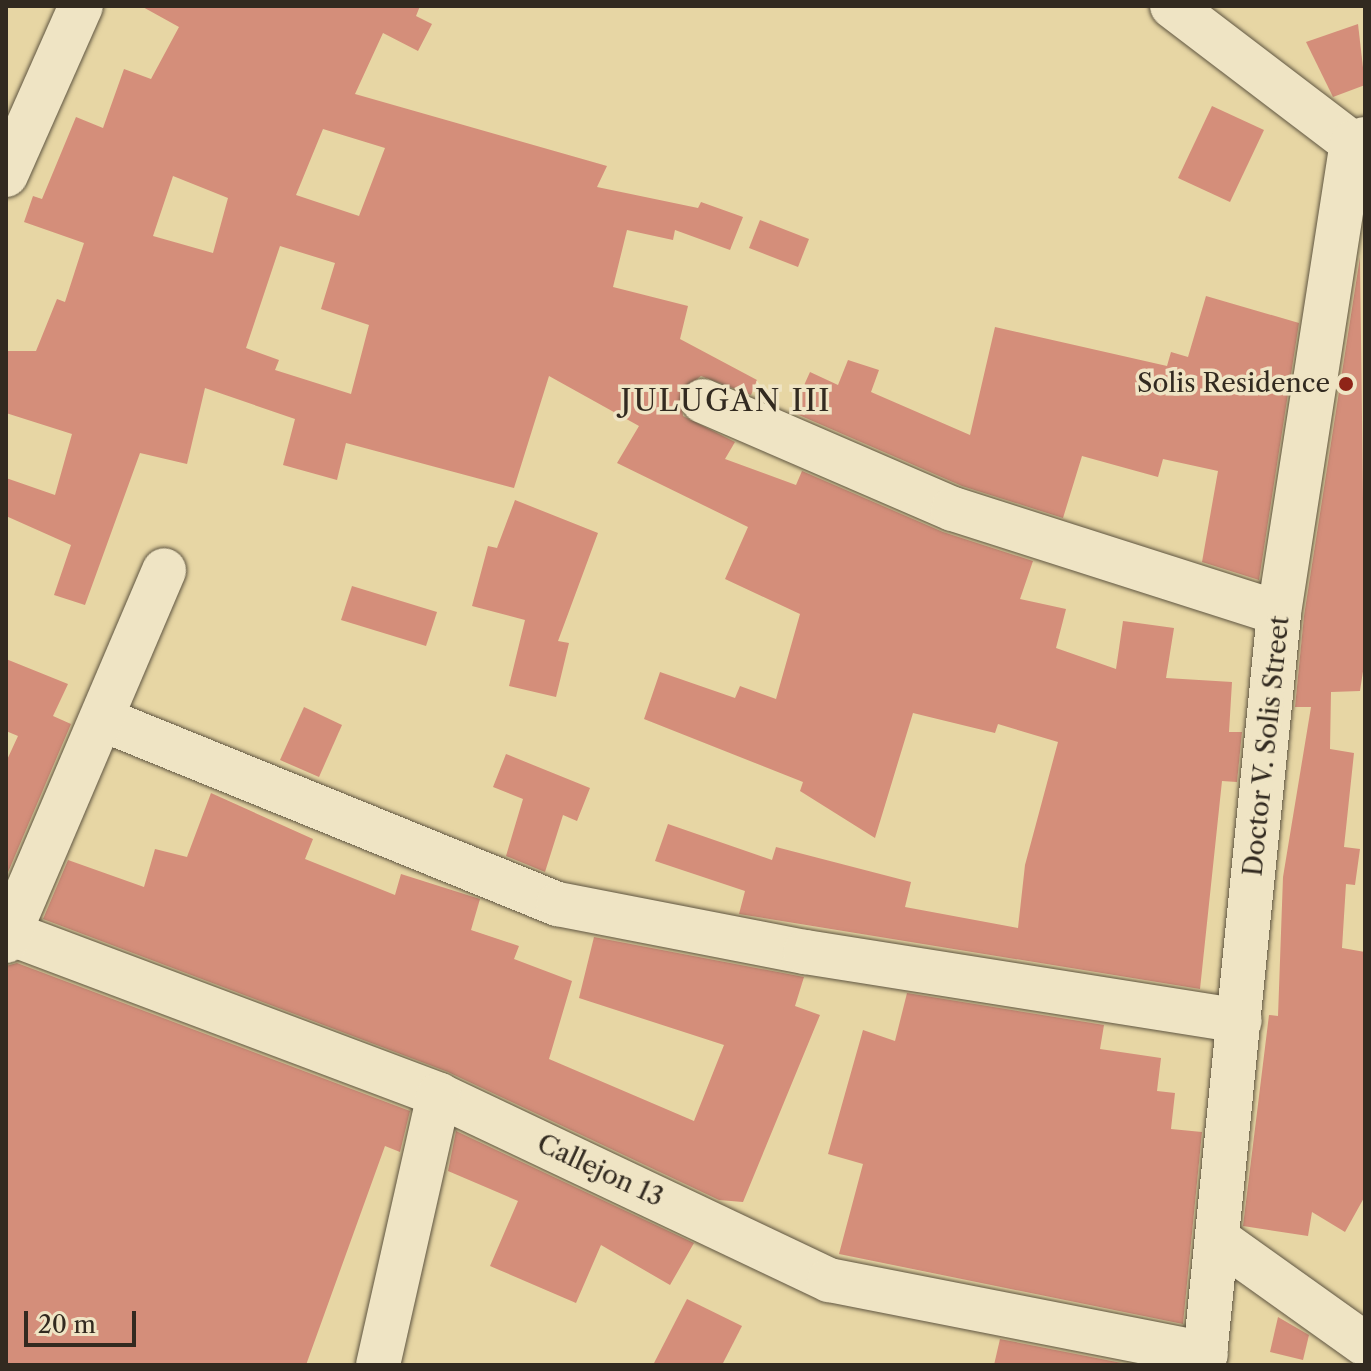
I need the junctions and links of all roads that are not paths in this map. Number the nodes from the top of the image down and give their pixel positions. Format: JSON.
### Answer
{"nodes":[{"id":1,"x":81,"y":6,"type":"edge"},
{"id":2,"x":1172,"y":6,"type":"edge"},
{"id":3,"x":1358,"y":141,"type":"edge"},
{"id":4,"x":6,"y":175,"type":"edge"},
{"id":5,"x":703,"y":401,"type":"dead end"},
{"id":6,"x":164,"y":570,"type":"dead end"},
{"id":7,"x":1279,"y":613,"type":"junction"},
{"id":8,"x":104,"y":720,"type":"junction"},
{"id":9,"x":8,"y":937,"type":"edge"},
{"id":10,"x":1240,"y":1021,"type":"junction"},
{"id":11,"x":439,"y":1095,"type":"junction"},
{"id":12,"x":1219,"y":1240,"type":"junction"},
{"id":13,"x":1365,"y":1344,"type":"edge"},
{"id":14,"x":1205,"y":1359,"type":"edge"},
{"id":15,"x":378,"y":1365,"type":"edge"}],
"edges":[{"from":1,"to":4,"type":"street"},
{"from":2,"to":3,"type":"street"},
{"from":3,"to":7,"type":"street","name":"Doctor V. Solis Street"},
{"from":5,"to":7,"type":"street"},
{"from":6,"to":8,"type":"street"},
{"from":7,"to":10,"type":"street","name":"Doctor V. Solis Street"},
{"from":8,"to":9,"type":"street"},
{"from":8,"to":10,"type":"street"},
{"from":9,"to":11,"type":"street","name":"Callejon 13"},
{"from":10,"to":12,"type":"street","name":"Doctor V. Solis Street"},
{"from":11,"to":14,"type":"street","name":"Callejon 13"},
{"from":11,"to":15,"type":"street"},
{"from":12,"to":13,"type":"street"},
{"from":12,"to":14,"type":"street","name":"Doctor V. Solis Street"}]}
